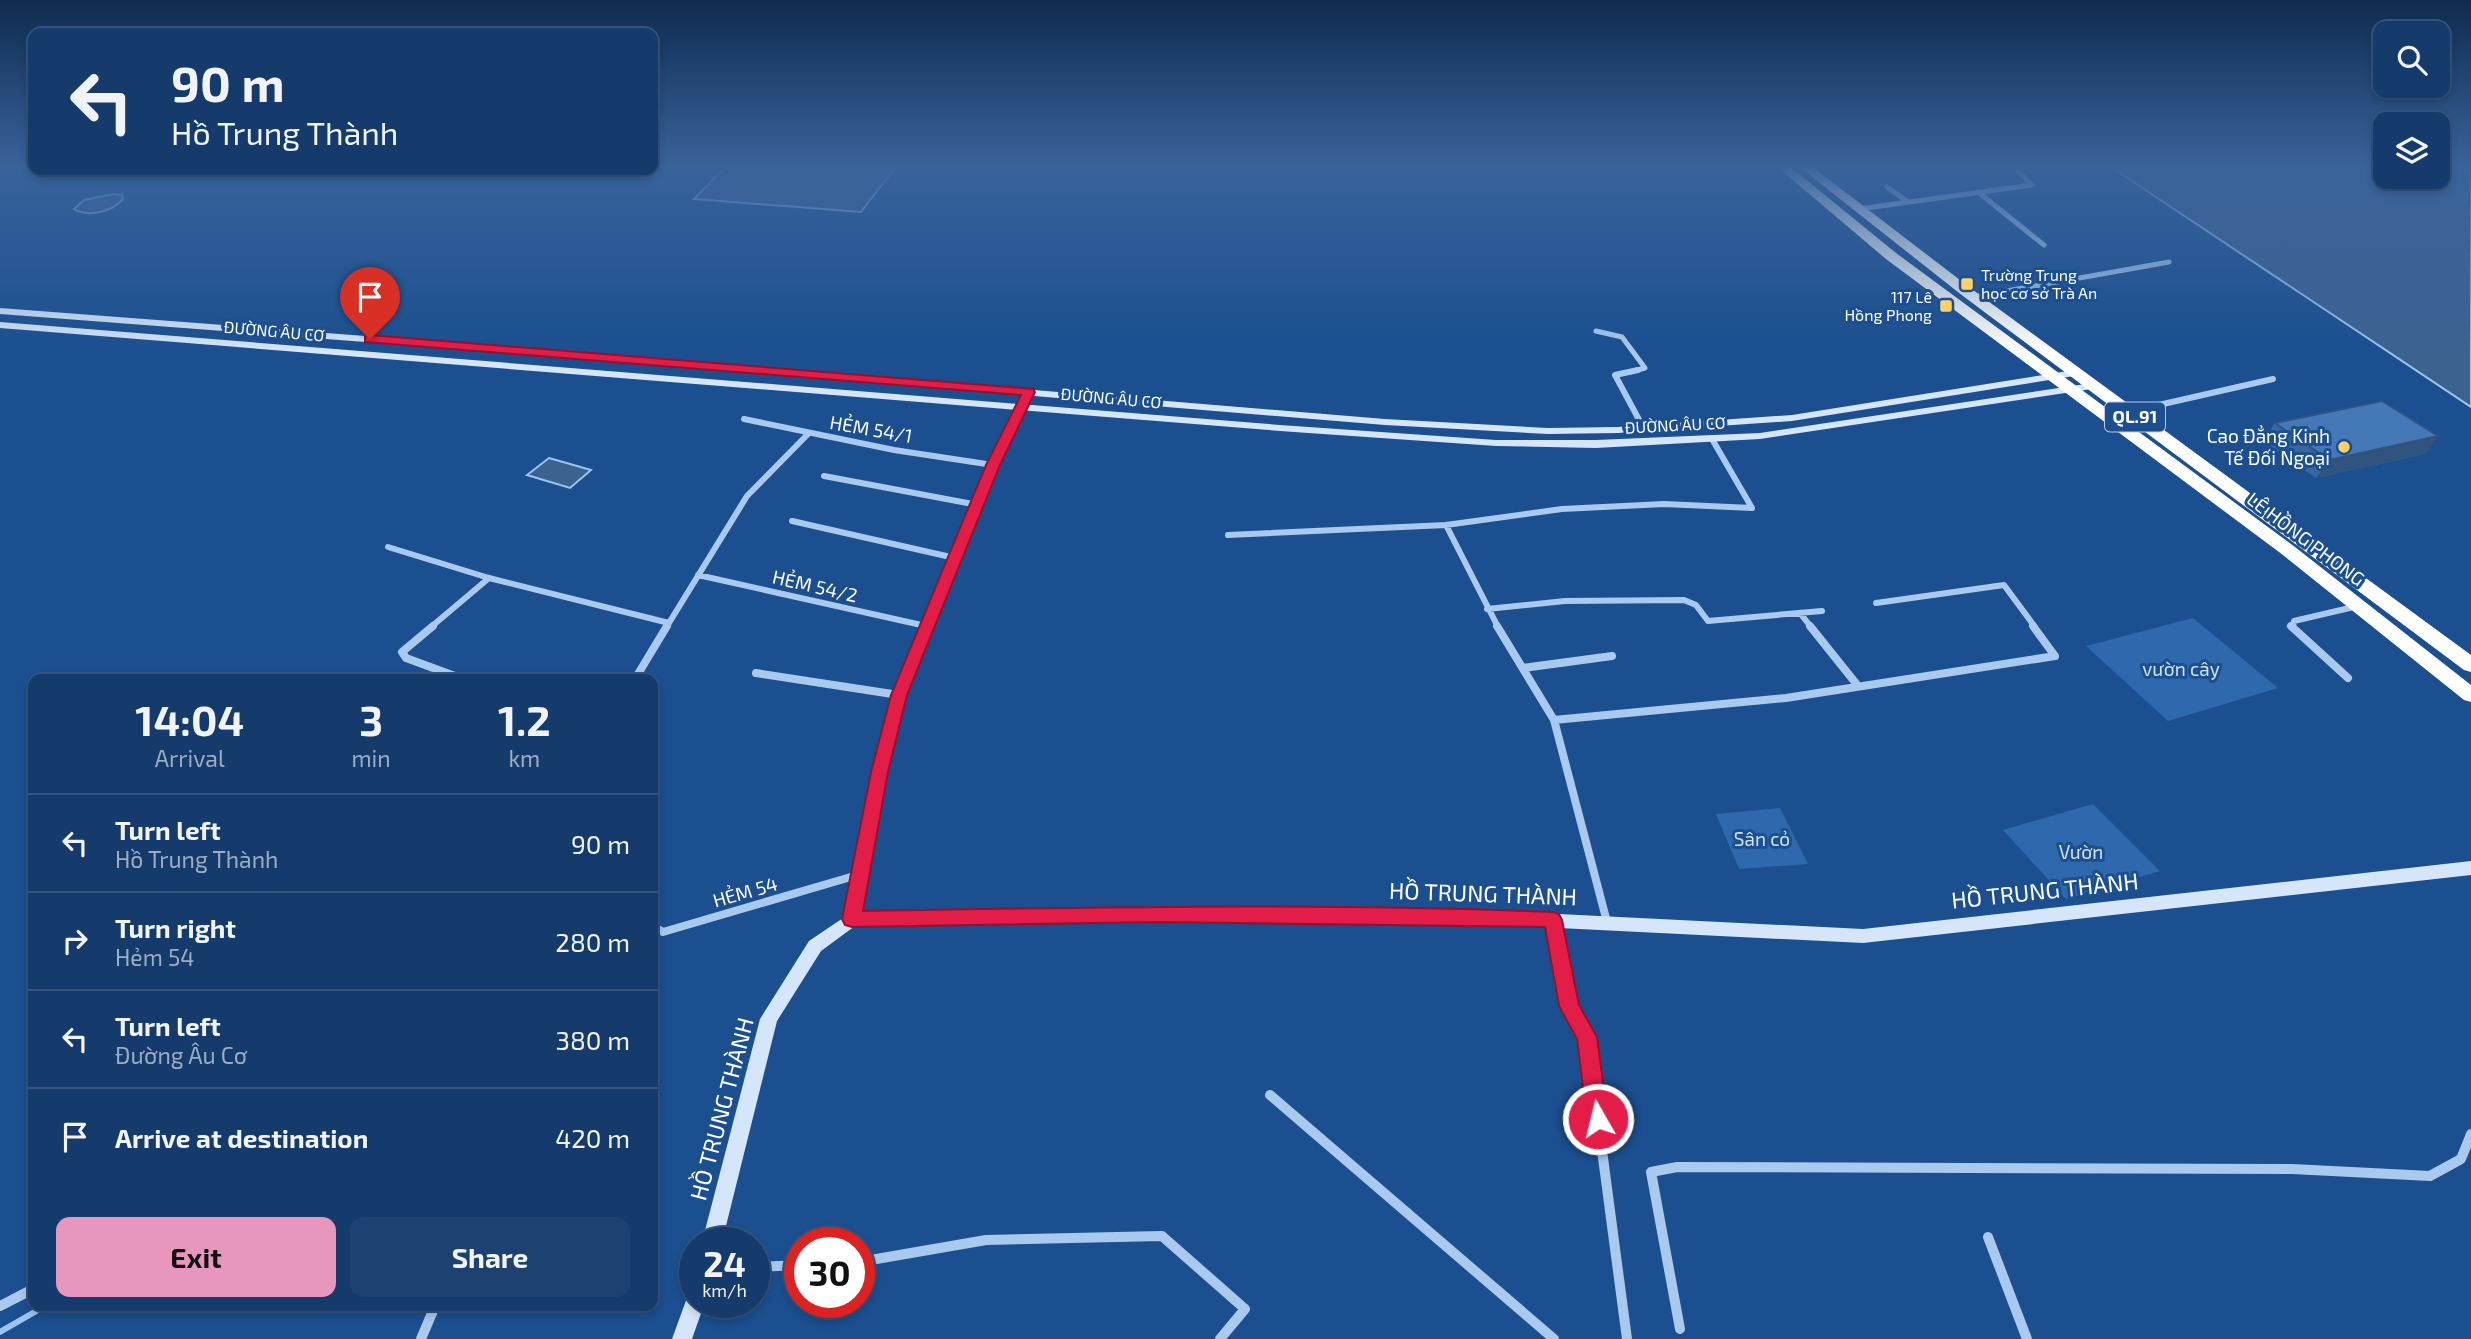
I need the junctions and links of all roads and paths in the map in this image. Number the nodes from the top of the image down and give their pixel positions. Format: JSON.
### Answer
{"nodes":[{"id":1,"x":1857,"y":227,"type":"edge"},
{"id":2,"x":1882,"y":227,"type":"edge"},
{"id":3,"x":2022,"y":227,"type":"edge"},
{"id":4,"x":2044,"y":245,"type":"dead end"},
{"id":5,"x":2169,"y":262,"type":"dead end"},
{"id":6,"x":1972,"y":297,"type":"junction"},
{"id":7,"x":2,"y":313,"type":"edge"},
{"id":8,"x":0,"y":325,"type":"edge"},
{"id":9,"x":1596,"y":331,"type":"dead end"},
{"id":10,"x":2074,"y":373,"type":"junction"},
{"id":11,"x":2052,"y":377,"type":"junction"},
{"id":12,"x":2273,"y":379,"type":"dead end"},
{"id":13,"x":2092,"y":386,"type":"junction"},
{"id":14,"x":2069,"y":389,"type":"junction"},
{"id":15,"x":1029,"y":392,"type":"junction"},
{"id":16,"x":1021,"y":407,"type":"junction"},
{"id":17,"x":2128,"y":412,"type":"junction"},
{"id":18,"x":744,"y":419,"type":"dead end"},
{"id":19,"x":1341,"y":419,"type":"junction"},
{"id":20,"x":1644,"y":429,"type":"junction"},
{"id":21,"x":809,"y":433,"type":"junction"},
{"id":22,"x":1340,"y":433,"type":"junction"},
{"id":23,"x":1713,"y":439,"type":"junction"},
{"id":24,"x":993,"y":465,"type":"junction"},
{"id":25,"x":824,"y":476,"type":"dead end"},
{"id":26,"x":978,"y":505,"type":"junction"},
{"id":27,"x":792,"y":521,"type":"dead end"},
{"id":28,"x":1446,"y":525,"type":"junction"},
{"id":29,"x":1228,"y":535,"type":"dead end"},
{"id":30,"x":2313,"y":544,"type":"junction"},
{"id":31,"x":387,"y":547,"type":"dead end"},
{"id":32,"x":2289,"y":551,"type":"junction"},
{"id":33,"x":955,"y":558,"type":"junction"},
{"id":34,"x":698,"y":575,"type":"junction"},
{"id":35,"x":489,"y":578,"type":"junction"},
{"id":36,"x":1876,"y":604,"type":"dead end"},
{"id":37,"x":2358,"y":606,"type":"junction"},
{"id":38,"x":1487,"y":609,"type":"junction"},
{"id":39,"x":1822,"y":611,"type":"dead end"},
{"id":40,"x":1800,"y":613,"type":"junction"},
{"id":41,"x":669,"y":623,"type":"junction"},
{"id":42,"x":926,"y":626,"type":"junction"},
{"id":43,"x":1612,"y":656,"type":"dead end"},
{"id":44,"x":2471,"y":665,"type":"edge"},
{"id":45,"x":1523,"y":668,"type":"junction"},
{"id":46,"x":756,"y":673,"type":"dead end"},
{"id":47,"x":449,"y":674,"type":"edge"},
{"id":48,"x":638,"y":674,"type":"edge"},
{"id":49,"x":2348,"y":678,"type":"dead end"},
{"id":50,"x":1858,"y":686,"type":"junction"},
{"id":51,"x":899,"y":695,"type":"junction"},
{"id":52,"x":2471,"y":695,"type":"edge"},
{"id":53,"x":1554,"y":720,"type":"junction"},
{"id":54,"x":2471,"y":868,"type":"edge"},
{"id":55,"x":861,"y":874,"type":"junction"},
{"id":56,"x":852,"y":919,"type":"junction"},
{"id":57,"x":1553,"y":920,"type":"junction"},
{"id":58,"x":1607,"y":922,"type":"junction"},
{"id":59,"x":658,"y":931,"type":"edge"},
{"id":60,"x":1270,"y":1095,"type":"dead end"},
{"id":61,"x":2471,"y":1134,"type":"edge"},
{"id":62,"x":716,"y":1227,"type":"edge"},
{"id":63,"x":1988,"y":1237,"type":"dead end"},
{"id":64,"x":875,"y":1261,"type":"edge"},
{"id":65,"x":28,"y":1292,"type":"edge"},
{"id":66,"x":0,"y":1306,"type":"edge"},
{"id":67,"x":433,"y":1311,"type":"edge"},
{"id":68,"x":689,"y":1318,"type":"edge"},
{"id":69,"x":1680,"y":1329,"type":"dead end"},
{"id":70,"x":421,"y":1339,"type":"edge"},
{"id":71,"x":682,"y":1339,"type":"edge"},
{"id":72,"x":1220,"y":1339,"type":"edge"},
{"id":73,"x":1554,"y":1339,"type":"edge"},
{"id":74,"x":1627,"y":1339,"type":"edge"},
{"id":75,"x":2027,"y":1339,"type":"edge"}],
"edges":[{"from":1,"to":11,"type":"highway","name":"LÊ HỒNG PHONG","number":"QL.91"},
{"from":2,"to":6,"type":"highway","name":"LÊ HỒNG PHONG","number":"QL.91"},
{"from":3,"to":4,"type":"street"},
{"from":5,"to":6,"type":"street"},
{"from":6,"to":10,"type":"highway","name":"LÊ HỒNG PHONG","number":"QL.91"},
{"from":7,"to":15,"type":"street","name":"ĐƯỜNG ÂU CƠ"},
{"from":8,"to":16,"type":"street","name":"ĐƯỜNG ÂU CƠ"},
{"from":9,"to":20,"type":"street"},
{"from":10,"to":11,"type":"street","name":"ĐƯỜNG ÂU CƠ"},
{"from":10,"to":13,"type":"highway","name":"LÊ HỒNG PHONG","number":"QL.91"},
{"from":11,"to":14,"type":"highway","name":"LÊ HỒNG PHONG","number":"QL.91"},
{"from":11,"to":20,"type":"street","name":"ĐƯỜNG ÂU CƠ"},
{"from":12,"to":17,"type":"street"},
{"from":13,"to":14,"type":"street","name":"ĐƯỜNG ÂU CƠ"},
{"from":13,"to":17,"type":"highway","name":"LÊ HỒNG PHONG","number":"QL.91"},
{"from":14,"to":23,"type":"street","name":"ĐƯỜNG ÂU CƠ"},
{"from":14,"to":32,"type":"highway","name":"LÊ HỒNG PHONG","number":"QL.91"},
{"from":15,"to":16,"type":"street"},
{"from":15,"to":19,"type":"street","name":"ĐƯỜNG ÂU CƠ"},
{"from":16,"to":22,"type":"street","name":"ĐƯỜNG ÂU CƠ"},
{"from":16,"to":24,"type":"street"},
{"from":17,"to":30,"type":"highway","name":"LÊ HỒNG PHONG","number":"QL.91"},
{"from":18,"to":21,"type":"street","name":"HẺM 54/1"},
{"from":19,"to":20,"type":"street","name":"ĐƯỜNG ÂU CƠ"},
{"from":19,"to":22,"type":"street"},
{"from":21,"to":24,"type":"street","name":"HẺM 54/1"},
{"from":21,"to":34,"type":"street"},
{"from":22,"to":23,"type":"street","name":"ĐƯỜNG ÂU CƠ"},
{"from":23,"to":28,"type":"street"},
{"from":24,"to":26,"type":"street"},
{"from":25,"to":26,"type":"street"},
{"from":26,"to":33,"type":"street"},
{"from":27,"to":33,"type":"street"},
{"from":28,"to":29,"type":"street"},
{"from":28,"to":38,"type":"street"},
{"from":30,"to":32,"type":"highway"},
{"from":30,"to":44,"type":"highway","name":"LÊ HỒNG PHONG","number":"QL.91"},
{"from":31,"to":35,"type":"street"},
{"from":32,"to":37,"type":"highway","name":"LÊ HỒNG PHONG","number":"QL.91"},
{"from":33,"to":42,"type":"street"},
{"from":34,"to":41,"type":"street"},
{"from":34,"to":42,"type":"street","name":"HẺM 54/2"},
{"from":35,"to":41,"type":"street"},
{"from":35,"to":47,"type":"street"},
{"from":36,"to":50,"type":"street"},
{"from":37,"to":49,"type":"street"},
{"from":37,"to":52,"type":"highway","name":"LÊ HỒNG PHONG","number":"QL.91"},
{"from":38,"to":40,"type":"street"},
{"from":38,"to":45,"type":"street"},
{"from":39,"to":40,"type":"street"},
{"from":40,"to":50,"type":"street"},
{"from":41,"to":48,"type":"street"},
{"from":42,"to":51,"type":"street"},
{"from":43,"to":45,"type":"street"},
{"from":45,"to":53,"type":"street"},
{"from":46,"to":51,"type":"street"},
{"from":50,"to":53,"type":"street"},
{"from":51,"to":55,"type":"street"},
{"from":53,"to":58,"type":"street"},
{"from":54,"to":58,"type":"street","name":"HỒ TRUNG THÀNH"},
{"from":55,"to":56,"type":"street"},
{"from":55,"to":59,"type":"street","name":"HẺM 54"},
{"from":56,"to":57,"type":"street","name":"HỒ TRUNG THÀNH"},
{"from":56,"to":62,"type":"street","name":"HỒ TRUNG THÀNH"},
{"from":57,"to":58,"type":"street","name":"HỒ TRUNG THÀNH"},
{"from":57,"to":74,"type":"street"},
{"from":60,"to":73,"type":"street"},
{"from":61,"to":69,"type":"street"},
{"from":63,"to":75,"type":"street"},
{"from":64,"to":72,"type":"street"},
{"from":65,"to":66,"type":"street"},
{"from":67,"to":70,"type":"street"},
{"from":68,"to":71,"type":"street"}]}
